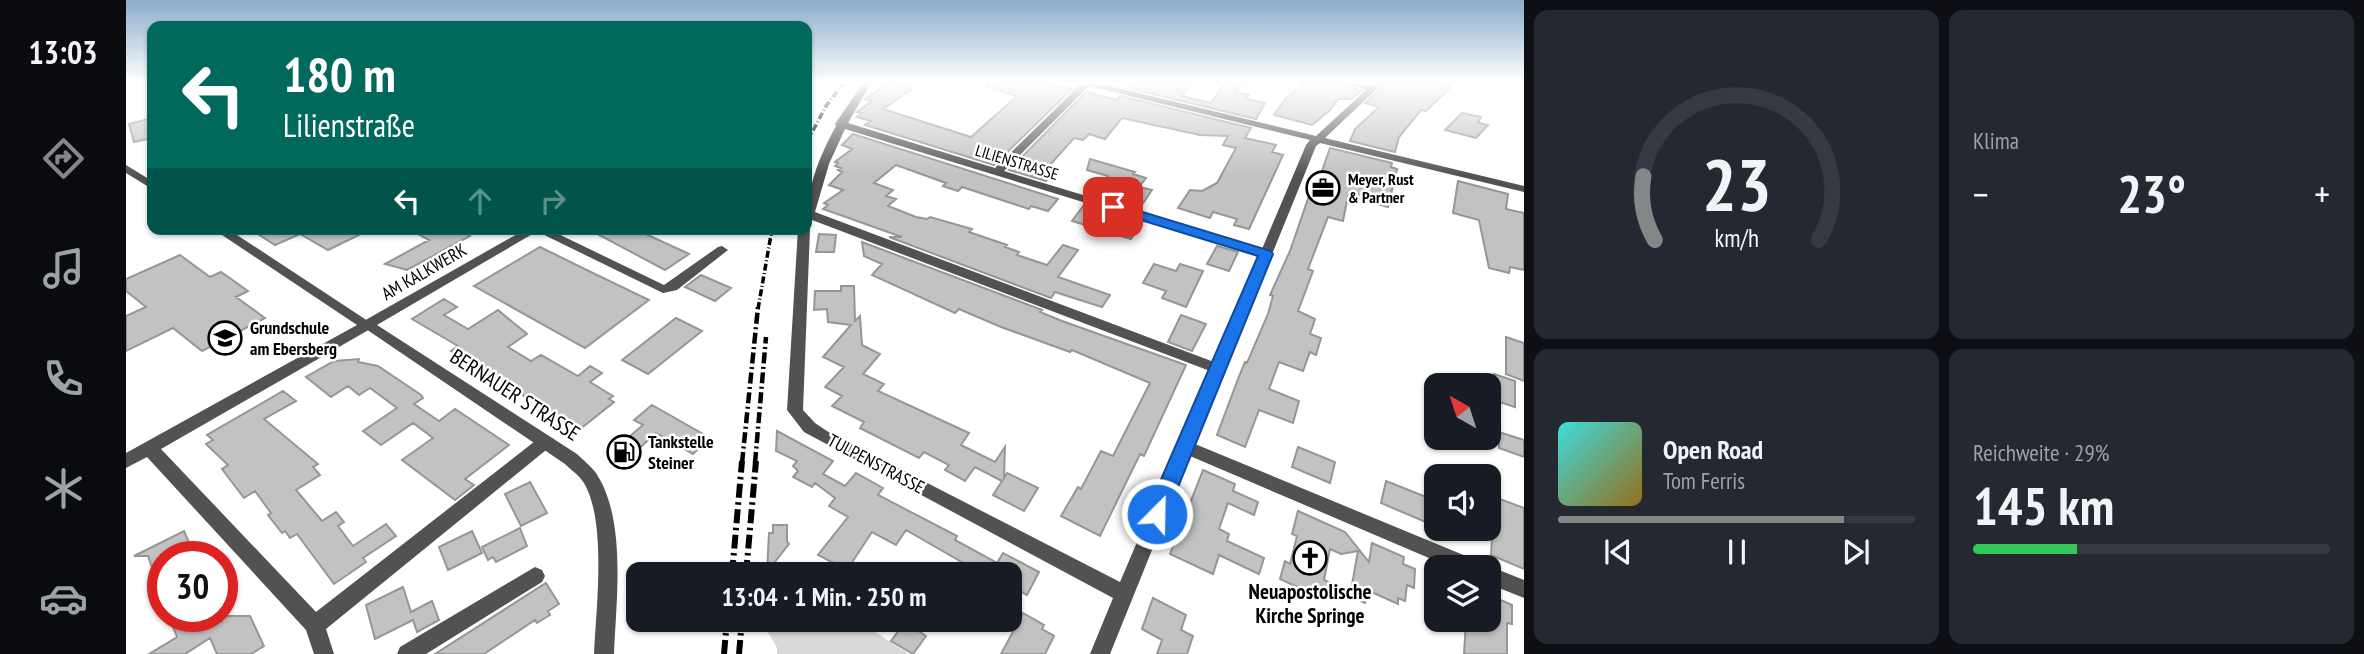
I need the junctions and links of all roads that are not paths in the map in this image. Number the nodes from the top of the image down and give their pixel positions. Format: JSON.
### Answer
{"nodes":[{"id":1,"x":847,"y":114,"type":"edge"},
{"id":2,"x":1056,"y":114,"type":"edge"},
{"id":3,"x":1211,"y":114,"type":"edge"},
{"id":4,"x":1345,"y":114,"type":"edge"},
{"id":5,"x":840,"y":124,"type":"junction"},
{"id":6,"x":1316,"y":139,"type":"junction"},
{"id":7,"x":126,"y":168,"type":"edge"},
{"id":8,"x":998,"y":172,"type":"junction"},
{"id":9,"x":147,"y":182,"type":"edge"},
{"id":10,"x":1524,"y":189,"type":"edge"},
{"id":11,"x":812,"y":199,"type":"edge"},
{"id":12,"x":812,"y":223,"type":"edge"},
{"id":13,"x":228,"y":235,"type":"edge"},
{"id":14,"x":525,"y":235,"type":"edge"},
{"id":15,"x":549,"y":235,"type":"edge"},
{"id":16,"x":805,"y":235,"type":"edge"},
{"id":17,"x":722,"y":250,"type":"dead end"},
{"id":18,"x":1266,"y":254,"type":"junction"},
{"id":19,"x":367,"y":325,"type":"junction"},
{"id":20,"x":1218,"y":369,"type":"junction"},
{"id":21,"x":545,"y":442,"type":"junction"},
{"id":22,"x":1186,"y":447,"type":"junction"},
{"id":23,"x":149,"y":448,"type":"junction"},
{"id":24,"x":126,"y":461,"type":"edge"},
{"id":25,"x":1442,"y":555,"type":"edge"},
{"id":26,"x":535,"y":576,"type":"dead end"},
{"id":27,"x":1501,"y":580,"type":"edge"},
{"id":28,"x":1524,"y":589,"type":"edge"},
{"id":29,"x":1125,"y":594,"type":"junction"},
{"id":30,"x":315,"y":625,"type":"junction"},
{"id":31,"x":324,"y":654,"type":"edge"},
{"id":32,"x":407,"y":654,"type":"edge"},
{"id":33,"x":604,"y":654,"type":"edge"},
{"id":34,"x":1100,"y":654,"type":"edge"}],
"edges":[{"from":1,"to":5,"type":"street","name":"TULPENSTRASSE"},
{"from":2,"to":8,"type":"street"},
{"from":3,"to":6,"type":"street"},
{"from":4,"to":6,"type":"street"},
{"from":5,"to":8,"type":"street","name":"LILIENSTRASSE"},
{"from":5,"to":11,"type":"street","name":"TULPENSTRASSE"},
{"from":6,"to":10,"type":"street"},
{"from":6,"to":18,"type":"street"},
{"from":7,"to":9,"type":"street"},
{"from":8,"to":18,"type":"street","name":"LILIENSTRASSE"},
{"from":12,"to":20,"type":"street"},
{"from":13,"to":19,"type":"street","name":"BERNAUER STRASSE"},
{"from":14,"to":19,"type":"street","name":"AM KALKWERK"},
{"from":15,"to":17,"type":"street"},
{"from":16,"to":29,"type":"street","name":"TULPENSTRASSE"},
{"from":18,"to":20,"type":"street"},
{"from":19,"to":21,"type":"street","name":"BERNAUER STRASSE"},
{"from":19,"to":23,"type":"street","name":"AM KALKWERK"},
{"from":20,"to":22,"type":"street"},
{"from":21,"to":30,"type":"street"},
{"from":21,"to":33,"type":"street","name":"BERNAUER STRASSE"},
{"from":22,"to":25,"type":"street"},
{"from":22,"to":29,"type":"street"},
{"from":23,"to":24,"type":"street","name":"AM KALKWERK"},
{"from":23,"to":30,"type":"street"},
{"from":26,"to":32,"type":"street"},
{"from":27,"to":28,"type":"street"},
{"from":29,"to":34,"type":"street"},
{"from":30,"to":31,"type":"street"}]}
